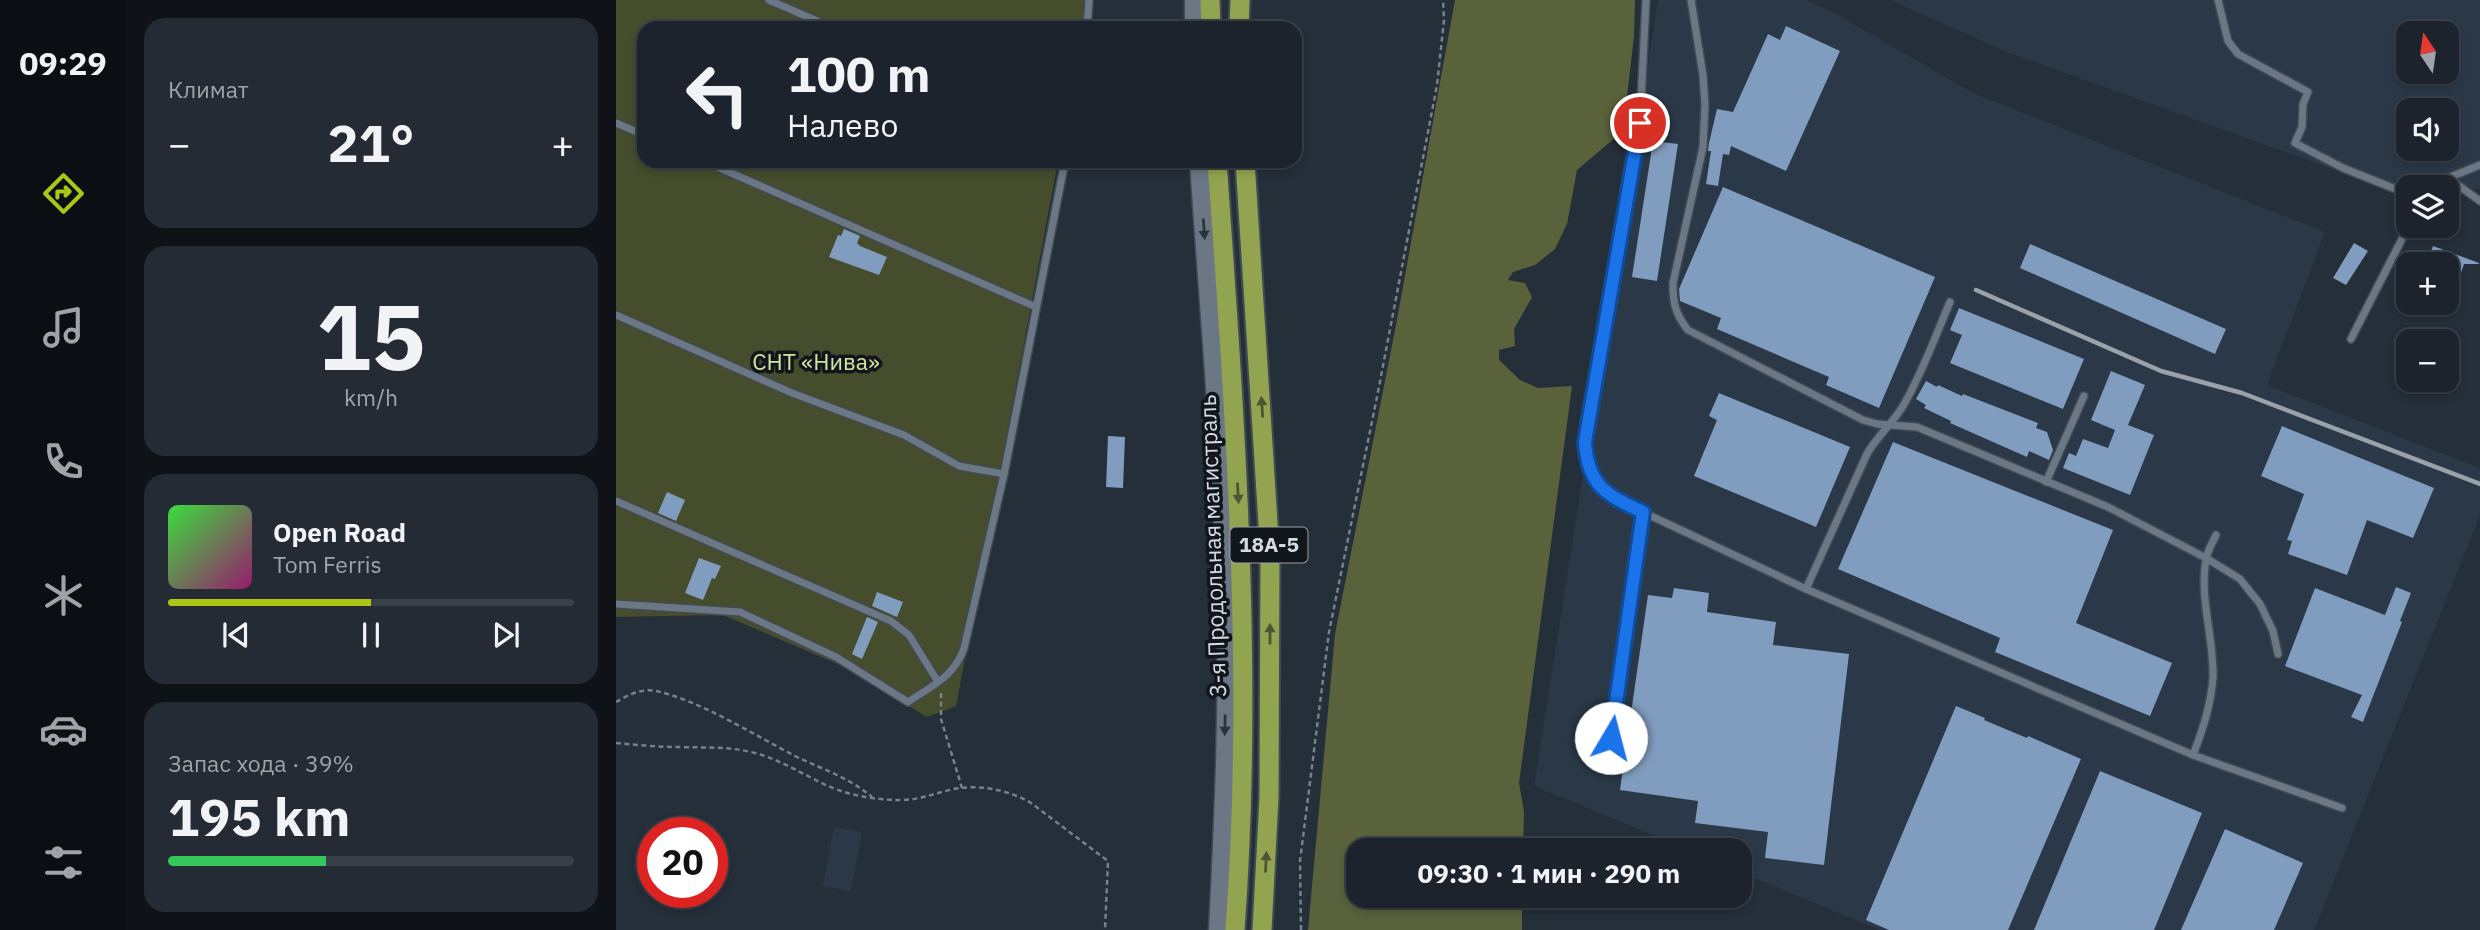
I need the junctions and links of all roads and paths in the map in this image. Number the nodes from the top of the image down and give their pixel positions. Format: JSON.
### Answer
{"nodes":[{"id":1,"x":769,"y":0,"type":"edge"},
{"id":2,"x":1090,"y":0,"type":"edge"},
{"id":3,"x":1194,"y":0,"type":"edge"},
{"id":4,"x":1210,"y":0,"type":"edge"},
{"id":5,"x":1240,"y":0,"type":"edge"},
{"id":6,"x":1443,"y":0,"type":"edge"},
{"id":7,"x":1646,"y":0,"type":"edge"},
{"id":8,"x":1691,"y":0,"type":"edge"},
{"id":9,"x":2218,"y":0,"type":"edge"},
{"id":10,"x":817,"y":21,"type":"edge"},
{"id":11,"x":1088,"y":21,"type":"edge"},
{"id":12,"x":1194,"y":21,"type":"edge"},
{"id":13,"x":1211,"y":21,"type":"edge"},
{"id":14,"x":1240,"y":21,"type":"edge"},
{"id":15,"x":616,"y":122,"type":"edge"},
{"id":16,"x":637,"y":132,"type":"edge"},
{"id":17,"x":2480,"y":165,"type":"edge"},
{"id":18,"x":720,"y":168,"type":"edge"},
{"id":19,"x":1064,"y":168,"type":"edge"},
{"id":20,"x":1200,"y":168,"type":"edge"},
{"id":21,"x":1217,"y":168,"type":"edge"},
{"id":22,"x":1245,"y":168,"type":"edge"},
{"id":23,"x":2455,"y":175,"type":"edge"},
{"id":24,"x":2459,"y":186,"type":"edge"},
{"id":25,"x":2396,"y":189,"type":"edge"},
{"id":26,"x":2480,"y":201,"type":"edge"},
{"id":27,"x":2402,"y":238,"type":"edge"},
{"id":28,"x":1950,"y":302,"type":"dead end"},
{"id":29,"x":1036,"y":307,"type":"junction"},
{"id":30,"x":616,"y":315,"type":"edge"},
{"id":31,"x":2351,"y":339,"type":"dead end"},
{"id":32,"x":2084,"y":396,"type":"dead end"},
{"id":33,"x":1889,"y":424,"type":"junction"},
{"id":34,"x":1004,"y":474,"type":"junction"},
{"id":35,"x":2046,"y":482,"type":"junction"},
{"id":36,"x":616,"y":501,"type":"edge"},
{"id":37,"x":1643,"y":512,"type":"junction"},
{"id":38,"x":2216,"y":535,"type":"dead end"},
{"id":39,"x":2206,"y":558,"type":"junction"},
{"id":40,"x":1806,"y":589,"type":"junction"},
{"id":41,"x":616,"y":604,"type":"edge"},
{"id":42,"x":2278,"y":654,"type":"dead end"},
{"id":43,"x":938,"y":682,"type":"junction"},
{"id":44,"x":616,"y":702,"type":"edge"},
{"id":45,"x":616,"y":743,"type":"edge"},
{"id":46,"x":2193,"y":755,"type":"junction"},
{"id":47,"x":1608,"y":764,"type":"dead end"},
{"id":48,"x":962,"y":788,"type":"junction"},
{"id":49,"x":874,"y":799,"type":"junction"},
{"id":50,"x":2342,"y":808,"type":"dead end"},
{"id":51,"x":1105,"y":930,"type":"edge"},
{"id":52,"x":1218,"y":930,"type":"edge"},
{"id":53,"x":1235,"y":930,"type":"edge"},
{"id":54,"x":1262,"y":930,"type":"edge"},
{"id":55,"x":1301,"y":930,"type":"edge"}],
"edges":[{"from":1,"to":10,"type":"lane"},
{"from":2,"to":11,"type":"lane"},
{"from":3,"to":12,"type":"street"},
{"from":4,"to":13,"type":"highway"},
{"from":5,"to":14,"type":"highway"},
{"from":6,"to":55,"type":"path"},
{"from":7,"to":37,"type":"lane"},
{"from":8,"to":33,"type":"lane"},
{"from":9,"to":25,"type":"lane"},
{"from":15,"to":16,"type":"lane"},
{"from":17,"to":23,"type":"lane"},
{"from":18,"to":29,"type":"lane"},
{"from":19,"to":29,"type":"lane"},
{"from":20,"to":52,"type":"street","one_way":true},
{"from":21,"to":53,"type":"highway","name":"3-я Продольная магистраль","number":"18А-5","one_way":true},
{"from":54,"to":22,"type":"highway","number":"18А-5","one_way":true},
{"from":24,"to":26,"type":"lane"},
{"from":27,"to":31,"type":"lane"},
{"from":28,"to":33,"type":"lane"},
{"from":29,"to":34,"type":"lane"},
{"from":30,"to":34,"type":"lane"},
{"from":32,"to":35,"type":"lane"},
{"from":33,"to":35,"type":"lane"},
{"from":33,"to":40,"type":"lane"},
{"from":34,"to":43,"type":"lane"},
{"from":35,"to":39,"type":"lane"},
{"from":36,"to":43,"type":"lane"},
{"from":37,"to":40,"type":"lane"},
{"from":37,"to":47,"type":"lane"},
{"from":38,"to":39,"type":"lane"},
{"from":39,"to":42,"type":"lane"},
{"from":39,"to":46,"type":"lane"},
{"from":40,"to":46,"type":"lane"},
{"from":41,"to":43,"type":"lane"},
{"from":43,"to":48,"type":"path"},
{"from":44,"to":49,"type":"path"},
{"from":45,"to":49,"type":"path"},
{"from":46,"to":50,"type":"lane"},
{"from":48,"to":49,"type":"path"},
{"from":48,"to":51,"type":"path"}]}
